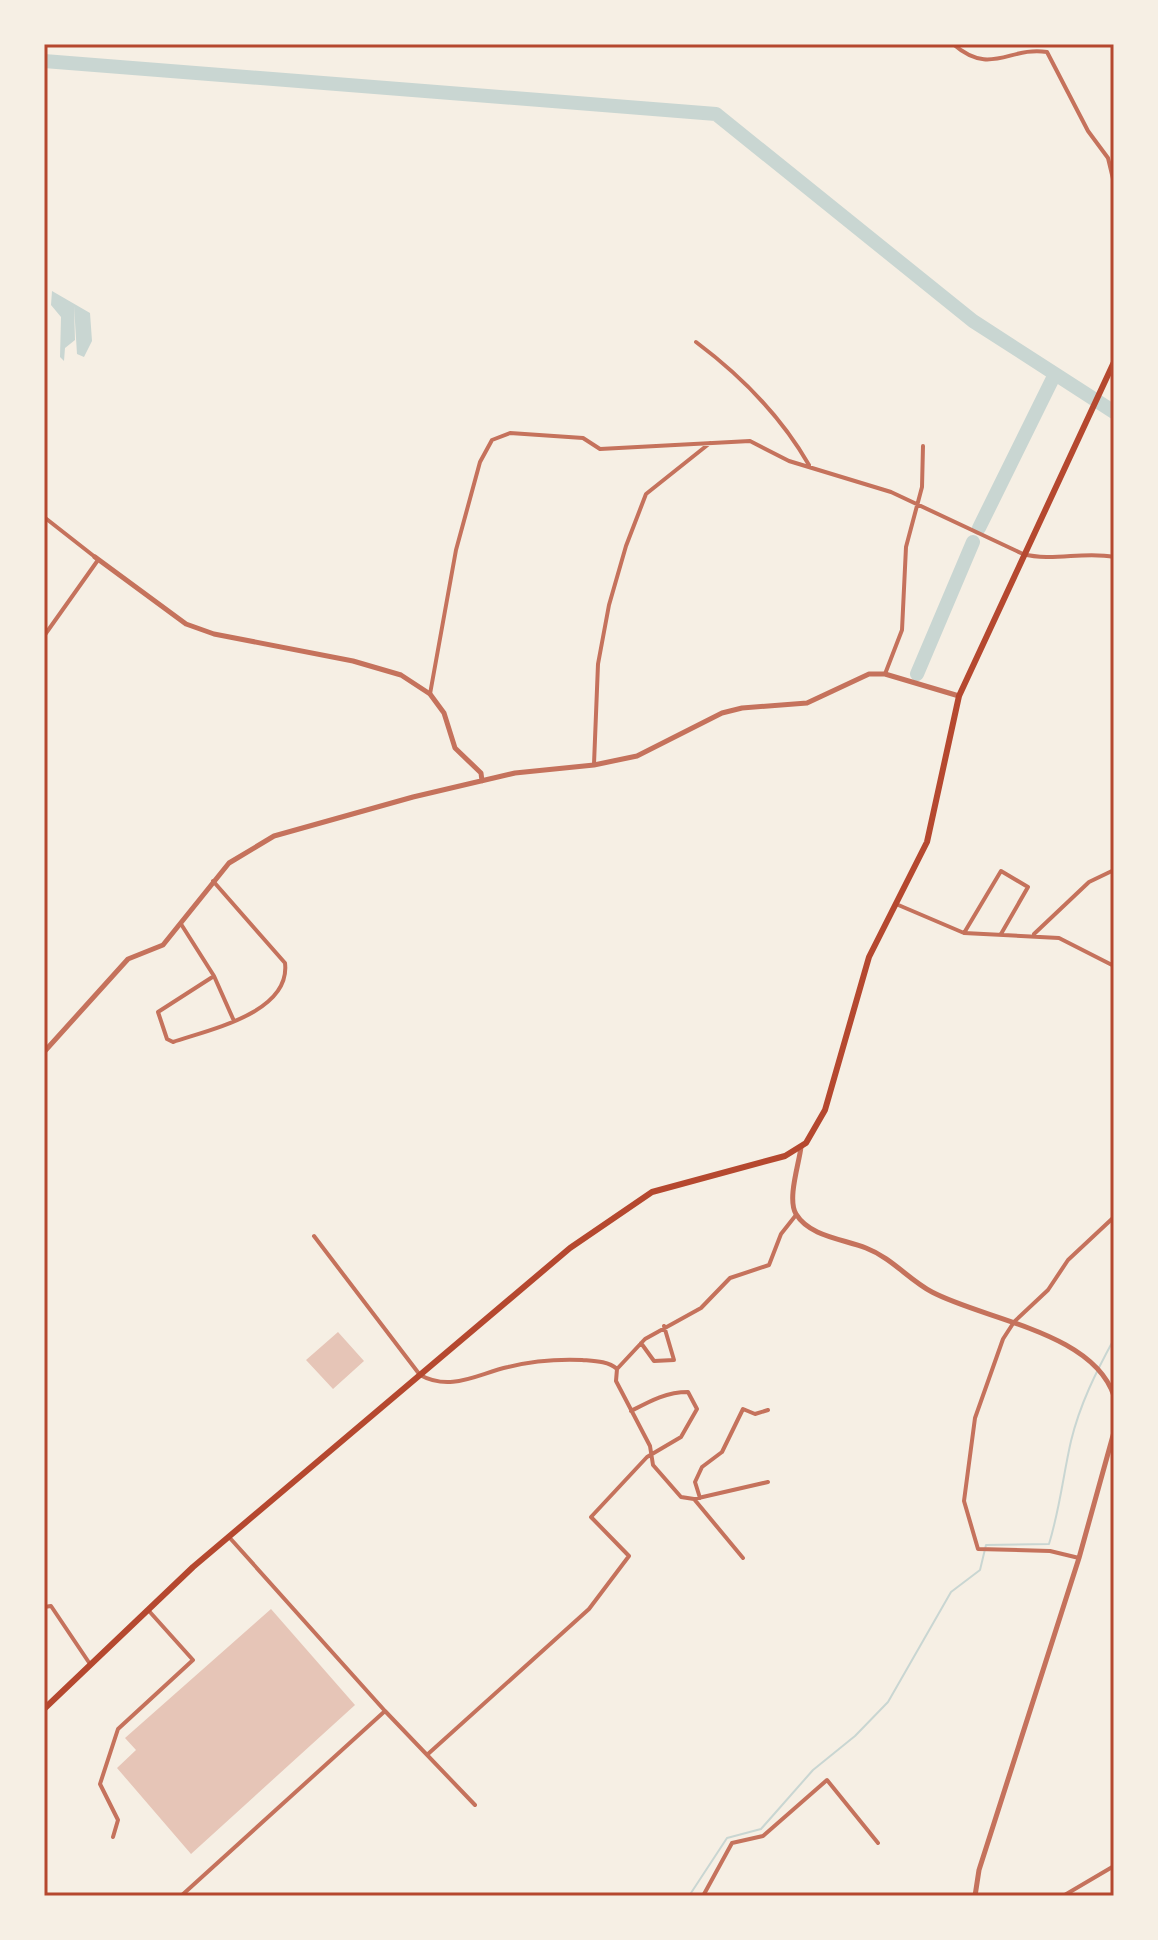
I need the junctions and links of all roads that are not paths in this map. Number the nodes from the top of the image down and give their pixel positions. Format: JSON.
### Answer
{"nodes":[{"id":1,"x":953,"y":44,"type":"edge"},
{"id":2,"x":1114,"y":183,"type":"edge"},
{"id":3,"x":696,"y":342,"type":"dead end"},
{"id":4,"x":1114,"y":362,"type":"edge"},
{"id":5,"x":711,"y":441,"type":"junction"},
{"id":6,"x":923,"y":446,"type":"dead end"},
{"id":7,"x":810,"y":467,"type":"junction"},
{"id":8,"x":918,"y":507,"type":"junction"},
{"id":9,"x":44,"y":517,"type":"edge"},
{"id":10,"x":1023,"y":554,"type":"junction"},
{"id":11,"x":1114,"y":557,"type":"edge"},
{"id":12,"x":97,"y":558,"type":"junction"},
{"id":13,"x":44,"y":636,"type":"edge"},
{"id":14,"x":885,"y":674,"type":"junction"},
{"id":15,"x":430,"y":694,"type":"junction"},
{"id":16,"x":959,"y":696,"type":"junction"},
{"id":17,"x":594,"y":765,"type":"junction"},
{"id":18,"x":482,"y":781,"type":"junction"},
{"id":19,"x":1114,"y":870,"type":"edge"},
{"id":20,"x":213,"y":881,"type":"junction"},
{"id":21,"x":896,"y":904,"type":"junction"},
{"id":22,"x":181,"y":924,"type":"junction"},
{"id":23,"x":964,"y":933,"type":"junction"},
{"id":24,"x":1001,"y":934,"type":"junction"},
{"id":25,"x":1034,"y":934,"type":"junction"},
{"id":26,"x":1114,"y":966,"type":"edge"},
{"id":27,"x":214,"y":976,"type":"junction"},
{"id":28,"x":234,"y":1021,"type":"junction"},
{"id":29,"x":44,"y":1052,"type":"edge"},
{"id":30,"x":801,"y":1147,"type":"junction"},
{"id":31,"x":796,"y":1215,"type":"junction"},
{"id":32,"x":1114,"y":1217,"type":"edge"},
{"id":33,"x":314,"y":1236,"type":"dead end"},
{"id":34,"x":1014,"y":1322,"type":"junction"},
{"id":35,"x":664,"y":1326,"type":"junction"},
{"id":36,"x":641,"y":1343,"type":"junction"},
{"id":37,"x":617,"y":1369,"type":"junction"},
{"id":38,"x":420,"y":1375,"type":"junction"},
{"id":39,"x":1114,"y":1396,"type":"edge"},
{"id":40,"x":768,"y":1410,"type":"dead end"},
{"id":41,"x":631,"y":1411,"type":"junction"},
{"id":42,"x":1114,"y":1432,"type":"edge"},
{"id":43,"x":651,"y":1454,"type":"junction"},
{"id":44,"x":768,"y":1482,"type":"dead end"},
{"id":45,"x":697,"y":1499,"type":"junction"},
{"id":46,"x":229,"y":1537,"type":"junction"},
{"id":47,"x":743,"y":1558,"type":"dead end"},
{"id":48,"x":1079,"y":1558,"type":"junction"},
{"id":49,"x":44,"y":1607,"type":"edge"},
{"id":50,"x":147,"y":1609,"type":"junction"},
{"id":51,"x":90,"y":1664,"type":"junction"},
{"id":52,"x":44,"y":1709,"type":"edge"},
{"id":53,"x":385,"y":1711,"type":"junction"},
{"id":54,"x":428,"y":1754,"type":"junction"},
{"id":55,"x":475,"y":1805,"type":"dead end"},
{"id":56,"x":113,"y":1837,"type":"dead end"},
{"id":57,"x":878,"y":1843,"type":"dead end"},
{"id":58,"x":1114,"y":1866,"type":"edge"},
{"id":59,"x":181,"y":1896,"type":"edge"},
{"id":60,"x":703,"y":1896,"type":"edge"},
{"id":61,"x":975,"y":1896,"type":"edge"},
{"id":62,"x":1063,"y":1896,"type":"edge"}],
"edges":[{"from":1,"to":2,"type":"street"},
{"from":3,"to":7,"type":"street"},
{"from":4,"to":10,"type":"main road"},
{"from":5,"to":7,"type":"street"},
{"from":5,"to":15,"type":"street"},
{"from":5,"to":17,"type":"street"},
{"from":6,"to":8,"type":"street"},
{"from":7,"to":8,"type":"street"},
{"from":8,"to":10,"type":"street"},
{"from":8,"to":14,"type":"street"},
{"from":9,"to":12,"type":"street"},
{"from":10,"to":11,"type":"street"},
{"from":10,"to":16,"type":"main road"},
{"from":12,"to":13,"type":"street"},
{"from":12,"to":15,"type":"street"},
{"from":14,"to":16,"type":"street"},
{"from":14,"to":17,"type":"street"},
{"from":15,"to":18,"type":"street"},
{"from":16,"to":21,"type":"main road"},
{"from":17,"to":18,"type":"street"},
{"from":18,"to":20,"type":"street"},
{"from":19,"to":25,"type":"street"},
{"from":20,"to":22,"type":"street"},
{"from":20,"to":28,"type":"street"},
{"from":21,"to":23,"type":"street"},
{"from":21,"to":30,"type":"main road"},
{"from":22,"to":27,"type":"street"},
{"from":22,"to":29,"type":"street"},
{"from":23,"to":24,"type":"street"},
{"from":23,"to":24,"type":"street"},
{"from":24,"to":25,"type":"street"},
{"from":25,"to":26,"type":"street"},
{"from":27,"to":28,"type":"street"},
{"from":27,"to":28,"type":"street"},
{"from":30,"to":31,"type":"street"},
{"from":30,"to":38,"type":"main road"},
{"from":31,"to":34,"type":"street"},
{"from":31,"to":35,"type":"street"},
{"from":32,"to":34,"type":"street"},
{"from":33,"to":38,"type":"street"},
{"from":34,"to":39,"type":"street"},
{"from":34,"to":48,"type":"street"},
{"from":35,"to":36,"type":"street"},
{"from":35,"to":36,"type":"street"},
{"from":36,"to":37,"type":"street"},
{"from":37,"to":38,"type":"street"},
{"from":37,"to":41,"type":"street"},
{"from":38,"to":46,"type":"main road"},
{"from":40,"to":45,"type":"street"},
{"from":41,"to":43,"type":"street"},
{"from":41,"to":43,"type":"street"},
{"from":42,"to":48,"type":"street"},
{"from":43,"to":45,"type":"street"},
{"from":43,"to":54,"type":"street"},
{"from":44,"to":45,"type":"street"},
{"from":45,"to":47,"type":"street"},
{"from":46,"to":50,"type":"main road"},
{"from":46,"to":53,"type":"street"},
{"from":48,"to":61,"type":"street"},
{"from":49,"to":51,"type":"street"},
{"from":50,"to":51,"type":"main road"},
{"from":50,"to":56,"type":"street"},
{"from":51,"to":52,"type":"main road"},
{"from":53,"to":54,"type":"street"},
{"from":53,"to":59,"type":"street"},
{"from":54,"to":55,"type":"street"},
{"from":57,"to":60,"type":"street"},
{"from":58,"to":62,"type":"street"}]}
